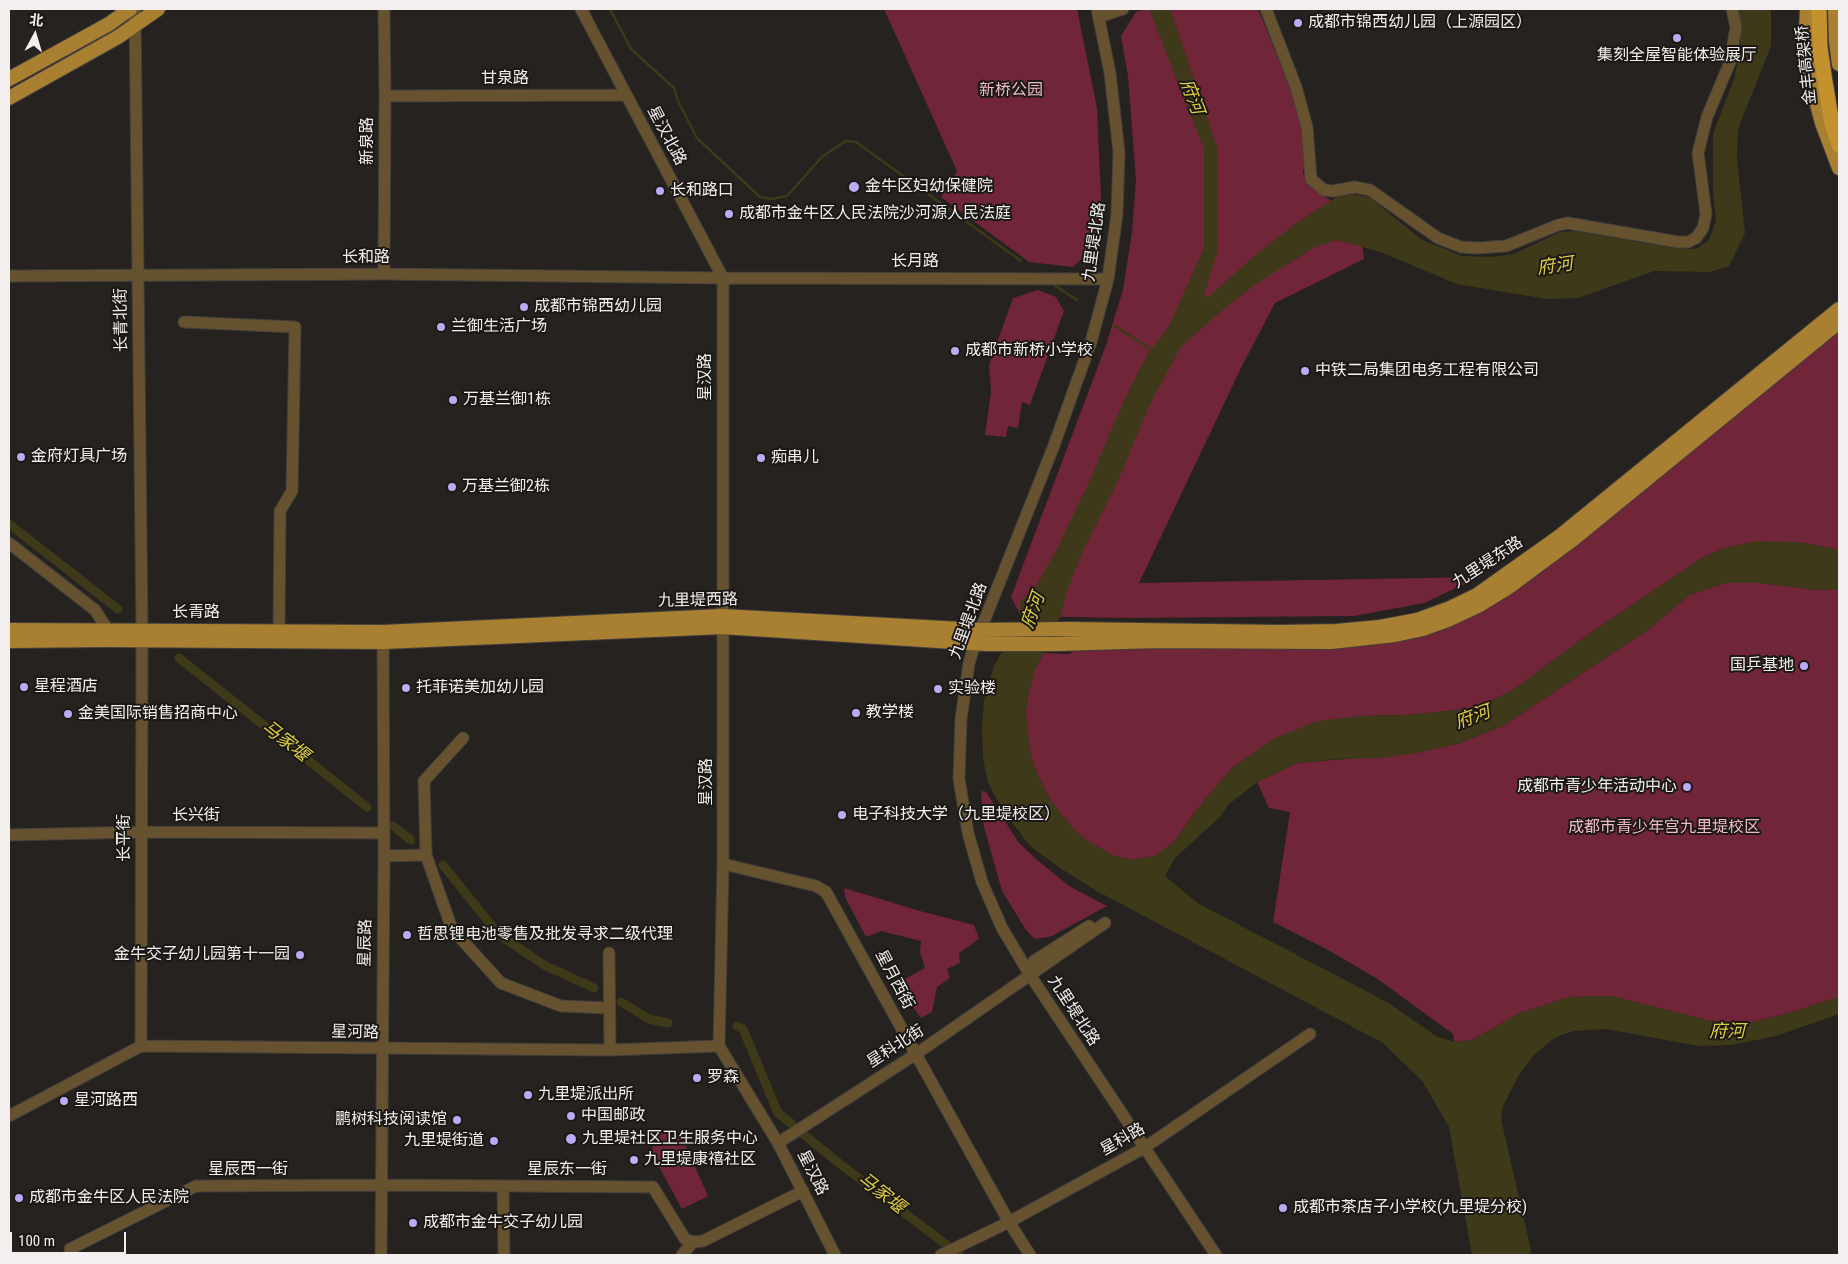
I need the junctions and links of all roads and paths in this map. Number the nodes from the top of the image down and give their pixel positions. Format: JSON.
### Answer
{"nodes":[{"id":1,"x":130,"y":9,"type":"edge"},
{"id":2,"x":135,"y":9,"type":"edge"},
{"id":3,"x":158,"y":9,"type":"edge"},
{"id":4,"x":384,"y":9,"type":"edge"},
{"id":5,"x":581,"y":9,"type":"edge"},
{"id":6,"x":1123,"y":9,"type":"edge"},
{"id":7,"x":1266,"y":9,"type":"edge"},
{"id":8,"x":1732,"y":9,"type":"edge"},
{"id":9,"x":1806,"y":9,"type":"edge"},
{"id":10,"x":1819,"y":9,"type":"edge"},
{"id":11,"x":1826,"y":9,"type":"edge"},
{"id":12,"x":1835,"y":9,"type":"edge"},
{"id":13,"x":1098,"y":13,"type":"edge"},
{"id":14,"x":135,"y":25,"type":"junction"},
{"id":15,"x":1839,"y":64,"type":"edge"},
{"id":16,"x":9,"y":79,"type":"edge"},
{"id":17,"x":626,"y":95,"type":"junction"},
{"id":18,"x":385,"y":96,"type":"junction"},
{"id":19,"x":9,"y":98,"type":"edge"},
{"id":20,"x":1839,"y":118,"type":"edge"},
{"id":21,"x":1839,"y":146,"type":"edge"},
{"id":22,"x":1839,"y":168,"type":"edge"},
{"id":23,"x":384,"y":274,"type":"junction"},
{"id":24,"x":9,"y":276,"type":"edge"},
{"id":25,"x":138,"y":277,"type":"junction"},
{"id":26,"x":723,"y":278,"type":"junction"},
{"id":27,"x":1108,"y":279,"type":"junction"},
{"id":28,"x":1839,"y":309,"type":"edge"},
{"id":29,"x":184,"y":322,"type":"dead end"},
{"id":30,"x":1839,"y":322,"type":"edge"},
{"id":31,"x":9,"y":543,"type":"edge"},
{"id":32,"x":722,"y":622,"type":"junction"},
{"id":33,"x":1014,"y":629,"type":"joint"},
{"id":34,"x":9,"y":630,"type":"edge"},
{"id":35,"x":108,"y":630,"type":"junction"},
{"id":36,"x":279,"y":630,"type":"junction"},
{"id":37,"x":142,"y":636,"type":"junction"},
{"id":38,"x":383,"y":637,"type":"junction"},
{"id":39,"x":977,"y":637,"type":"junction"},
{"id":40,"x":9,"y":641,"type":"edge"},
{"id":41,"x":463,"y":738,"type":"dead end"},
{"id":42,"x":141,"y":832,"type":"junction"},
{"id":43,"x":384,"y":833,"type":"junction"},
{"id":44,"x":9,"y":835,"type":"edge"},
{"id":45,"x":426,"y":855,"type":"junction"},
{"id":46,"x":384,"y":856,"type":"junction"},
{"id":47,"x":723,"y":864,"type":"junction"},
{"id":48,"x":609,"y":953,"type":"dead end"},
{"id":49,"x":1030,"y":975,"type":"junction"},
{"id":50,"x":609,"y":1008,"type":"junction"},
{"id":51,"x":1310,"y":1034,"type":"dead end"},
{"id":52,"x":141,"y":1046,"type":"junction"},
{"id":53,"x":719,"y":1046,"type":"junction"},
{"id":54,"x":381,"y":1050,"type":"junction"},
{"id":55,"x":610,"y":1050,"type":"junction"},
{"id":56,"x":916,"y":1054,"type":"junction"},
{"id":57,"x":9,"y":1116,"type":"edge"},
{"id":58,"x":778,"y":1143,"type":"junction"},
{"id":59,"x":1144,"y":1148,"type":"junction"},
{"id":60,"x":381,"y":1185,"type":"junction"},
{"id":61,"x":503,"y":1186,"type":"junction"},
{"id":62,"x":803,"y":1191,"type":"junction"},
{"id":63,"x":1009,"y":1222,"type":"junction"},
{"id":64,"x":693,"y":1242,"type":"junction"},
{"id":65,"x":948,"y":1251,"type":"edge"},
{"id":66,"x":71,"y":1252,"type":"edge"},
{"id":67,"x":381,"y":1255,"type":"edge"},
{"id":68,"x":504,"y":1255,"type":"edge"},
{"id":69,"x":682,"y":1255,"type":"edge"},
{"id":70,"x":835,"y":1255,"type":"edge"},
{"id":71,"x":1030,"y":1255,"type":"edge"},
{"id":72,"x":1216,"y":1255,"type":"edge"}],
"edges":[{"from":1,"to":16,"type":"main road"},
{"from":2,"to":14,"type":"street","name":"长青北街"},
{"from":3,"to":14,"type":"main road"},
{"from":4,"to":18,"type":"street","name":"新泉路"},
{"from":5,"to":17,"type":"street","name":"星汉北路"},
{"from":6,"to":13,"type":"street"},
{"from":7,"to":8,"type":"street"},
{"from":9,"to":22,"type":"main road"},
{"from":10,"to":21,"type":"highway","name":"金丰高架桥"},
{"from":11,"to":20,"type":"highway","name":"金丰高架桥"},
{"from":12,"to":15,"type":"main road"},
{"from":13,"to":27,"type":"street","name":"九里堤北路"},
{"from":14,"to":19,"type":"main road"},
{"from":14,"to":25,"type":"street","name":"长青北街"},
{"from":17,"to":18,"type":"street","name":"甘泉路"},
{"from":17,"to":26,"type":"street","name":"星汉北路"},
{"from":18,"to":23,"type":"street","name":"新泉路"},
{"from":23,"to":25,"type":"street","name":"长和路"},
{"from":23,"to":26,"type":"street","name":"长和路"},
{"from":24,"to":25,"type":"street","name":"长和路"},
{"from":25,"to":37,"type":"street","name":"长青北街"},
{"from":26,"to":27,"type":"street","name":"长月路"},
{"from":26,"to":32,"type":"street","name":"星汉路"},
{"from":27,"to":39,"type":"street","name":"九里堤北路"},
{"from":28,"to":33,"type":"main road","name":"九里堤东路"},
{"from":29,"to":36,"type":"street"},
{"from":30,"to":39,"type":"main road"},
{"from":31,"to":35,"type":"street"},
{"from":32,"to":38,"type":"main road","name":"九里堤西路"},
{"from":32,"to":39,"type":"main road","name":"九里堤西路"},
{"from":32,"to":47,"type":"street","name":"星汉路"},
{"from":33,"to":39,"type":"main road","name":"九里堤西路"},
{"from":34,"to":35,"type":"main road","name":"长青路"},
{"from":35,"to":37,"type":"main road","name":"长青路"},
{"from":36,"to":37,"type":"main road","name":"长青路"},
{"from":36,"to":38,"type":"main road","name":"长青路"},
{"from":37,"to":38,"type":"main road"},
{"from":37,"to":40,"type":"main road"},
{"from":37,"to":42,"type":"street","name":"长平街"},
{"from":38,"to":43,"type":"street","name":"星辰路"},
{"from":39,"to":49,"type":"street","name":"九里堤北路"},
{"from":41,"to":45,"type":"street"},
{"from":42,"to":43,"type":"street","name":"长兴街"},
{"from":42,"to":44,"type":"street","name":"长兴街"},
{"from":42,"to":52,"type":"street","name":"长平街"},
{"from":43,"to":46,"type":"street","name":"星辰路"},
{"from":45,"to":46,"type":"street"},
{"from":45,"to":50,"type":"street"},
{"from":46,"to":54,"type":"street","name":"星辰路"},
{"from":47,"to":53,"type":"street","name":"星汉路"},
{"from":47,"to":56,"type":"street","name":"星月西街"},
{"from":48,"to":50,"type":"street"},
{"from":49,"to":49,"type":"street","name":"星科北街"},
{"from":49,"to":56,"type":"street","name":"星科北街"},
{"from":49,"to":59,"type":"street","name":"九里堤北路"},
{"from":50,"to":55,"type":"street"},
{"from":51,"to":59,"type":"street","name":"星科路"},
{"from":52,"to":54,"type":"street","name":"星河路"},
{"from":52,"to":57,"type":"street","name":"星河路"},
{"from":53,"to":55,"type":"street","name":"星河路"},
{"from":53,"to":58,"type":"street","name":"星汉路"},
{"from":54,"to":55,"type":"street","name":"星河路"},
{"from":54,"to":60,"type":"street","name":"星辰路"},
{"from":56,"to":58,"type":"street","name":"星科北街"},
{"from":56,"to":63,"type":"street","name":"星月西街"},
{"from":58,"to":62,"type":"street","name":"星汉路"},
{"from":59,"to":63,"type":"street","name":"星科路"},
{"from":59,"to":72,"type":"street","name":"九里堤北路"},
{"from":60,"to":61,"type":"street","name":"星辰东一街"},
{"from":60,"to":66,"type":"street","name":"星辰西一街"},
{"from":60,"to":67,"type":"street","name":"星辰路"},
{"from":61,"to":64,"type":"street","name":"星辰东一街"},
{"from":61,"to":68,"type":"street"},
{"from":62,"to":64,"type":"street"},
{"from":62,"to":70,"type":"street","name":"星汉路"},
{"from":63,"to":65,"type":"street","name":"星科路"},
{"from":63,"to":71,"type":"street","name":"星月西街"},
{"from":64,"to":69,"type":"street"}]}
